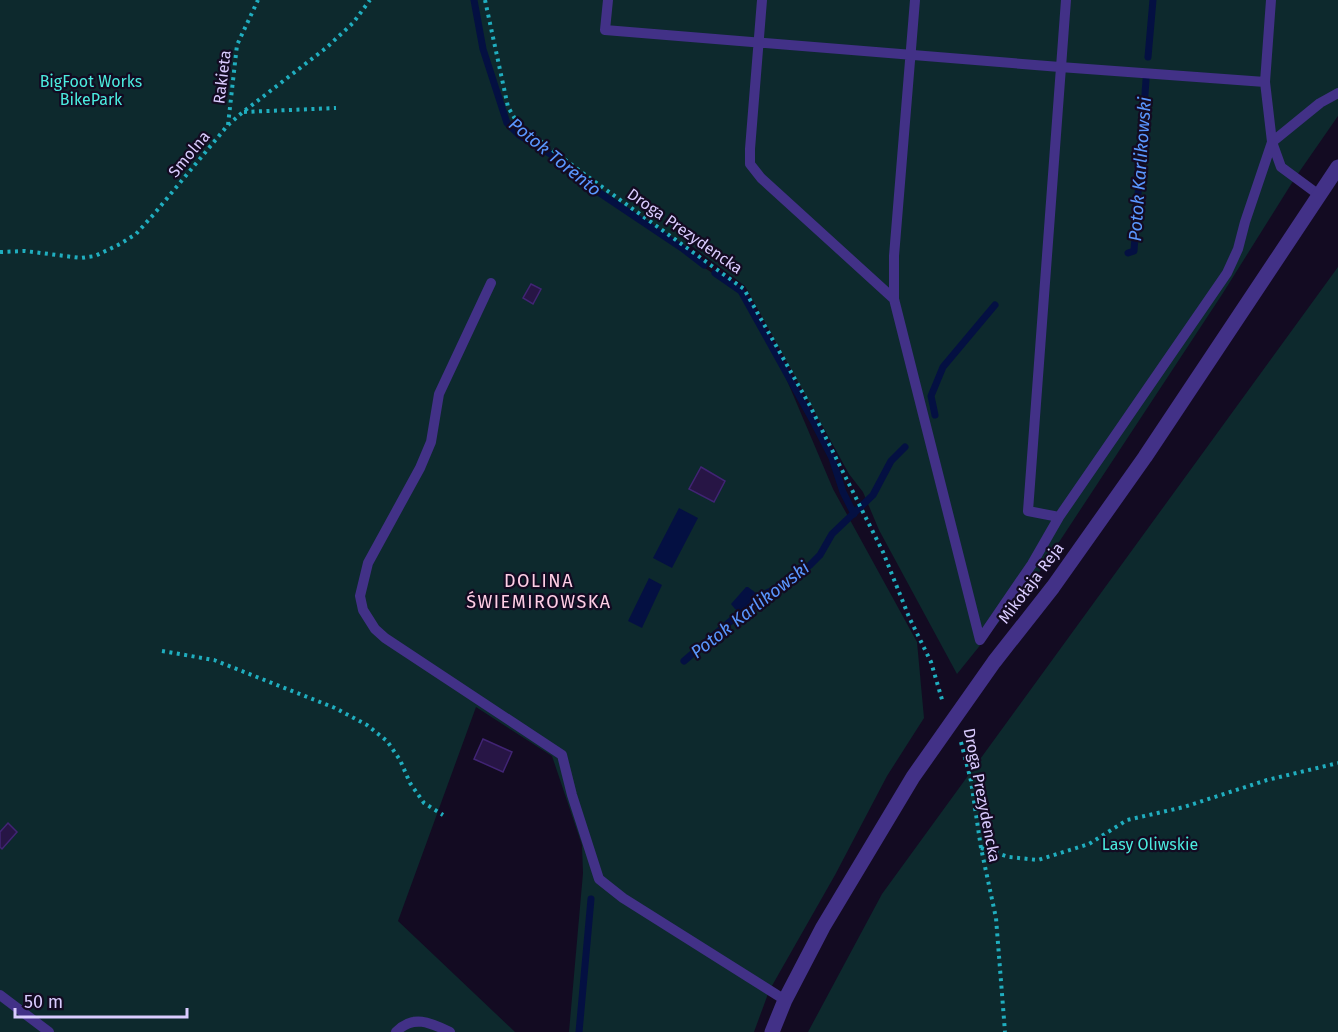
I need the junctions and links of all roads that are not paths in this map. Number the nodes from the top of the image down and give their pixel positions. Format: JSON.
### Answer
{"nodes":[{"id":1,"x":608,"y":0,"type":"edge"},
{"id":2,"x":762,"y":0,"type":"edge"},
{"id":3,"x":915,"y":0,"type":"edge"},
{"id":4,"x":1066,"y":0,"type":"edge"},
{"id":5,"x":1271,"y":0,"type":"edge"},
{"id":6,"x":758,"y":43,"type":"junction"},
{"id":7,"x":911,"y":54,"type":"junction"},
{"id":8,"x":1060,"y":68,"type":"junction"},
{"id":9,"x":1265,"y":82,"type":"junction"},
{"id":10,"x":1338,"y":93,"type":"edge"},
{"id":11,"x":1272,"y":142,"type":"junction"},
{"id":12,"x":1338,"y":167,"type":"edge"},
{"id":13,"x":1320,"y":195,"type":"junction"},
{"id":14,"x":491,"y":283,"type":"dead end"},
{"id":15,"x":894,"y":299,"type":"junction"},
{"id":16,"x":1059,"y":517,"type":"junction"},
{"id":17,"x":0,"y":995,"type":"edge"},
{"id":18,"x":785,"y":1000,"type":"junction"},
{"id":19,"x":50,"y":1032,"type":"edge"},
{"id":20,"x":396,"y":1032,"type":"edge"},
{"id":21,"x":450,"y":1032,"type":"edge"},
{"id":22,"x":772,"y":1032,"type":"edge"}],
"edges":[{"from":1,"to":6,"type":"lane"},
{"from":2,"to":6,"type":"lane"},
{"from":3,"to":7,"type":"lane"},
{"from":4,"to":8,"type":"lane"},
{"from":5,"to":9,"type":"lane"},
{"from":6,"to":7,"type":"lane"},
{"from":6,"to":15,"type":"lane"},
{"from":7,"to":8,"type":"lane"},
{"from":7,"to":15,"type":"lane"},
{"from":8,"to":9,"type":"lane"},
{"from":8,"to":16,"type":"lane"},
{"from":9,"to":11,"type":"lane"},
{"from":10,"to":11,"type":"lane"},
{"from":11,"to":13,"type":"lane"},
{"from":11,"to":16,"type":"lane"},
{"from":12,"to":13,"type":"street","name":"Mikołaja Reja"},
{"from":13,"to":18,"type":"street","name":"Mikołaja Reja"},
{"from":14,"to":18,"type":"lane"},
{"from":15,"to":16,"type":"lane"},
{"from":17,"to":19,"type":"lane"},
{"from":18,"to":22,"type":"street","name":"Mikołaja Reja"},
{"from":20,"to":21,"type":"lane"}]}
